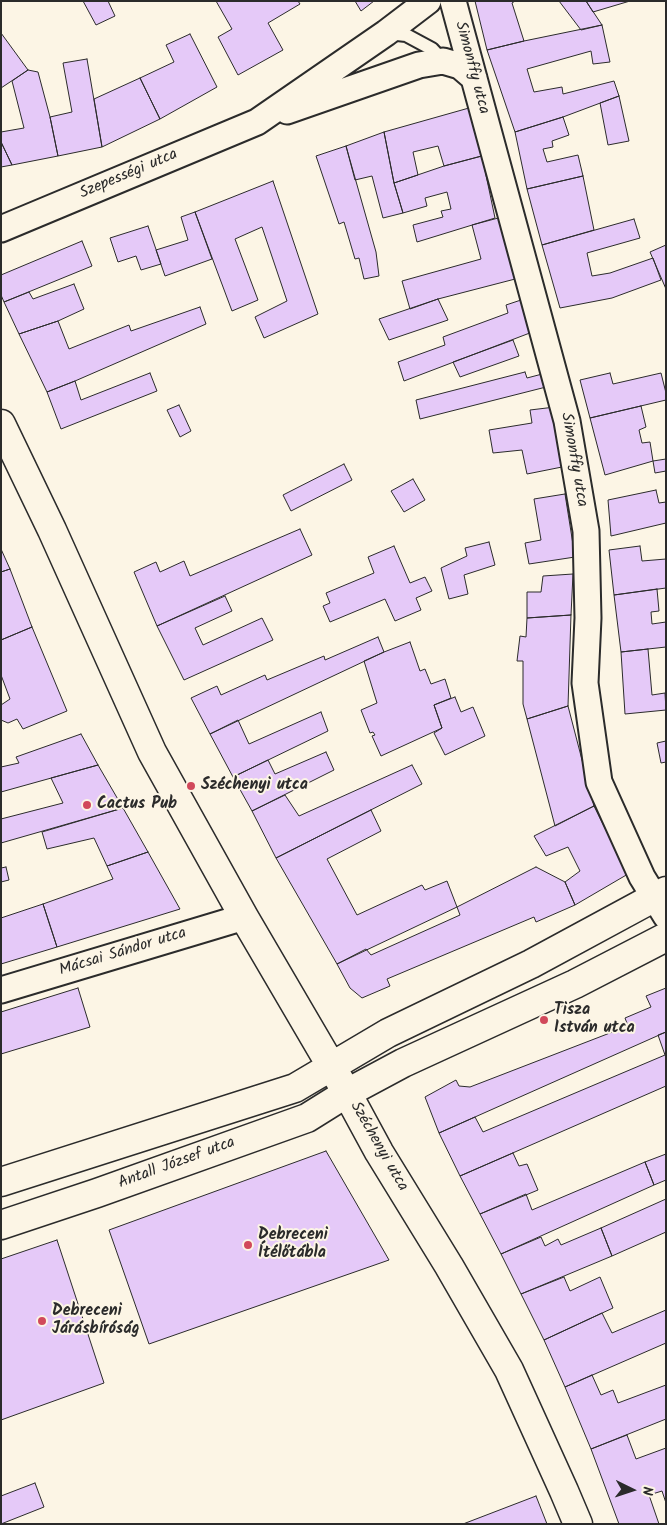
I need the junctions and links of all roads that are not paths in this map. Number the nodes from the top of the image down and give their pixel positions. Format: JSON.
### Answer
{"nodes":[{"id":1,"x":428,"y":1,"type":"edge"},
{"id":2,"x":453,"y":1,"type":"edge"},
{"id":3,"x":386,"y":33,"type":"junction"},
{"id":4,"x":443,"y":61,"type":"junction"},
{"id":5,"x":474,"y":78,"type":"junction"},
{"id":6,"x":257,"y":122,"type":"junction"},
{"id":7,"x":1,"y":229,"type":"edge"},
{"id":8,"x":1,"y":424,"type":"edge"},
{"id":9,"x":662,"y":901,"type":"edge"},
{"id":10,"x":244,"y":917,"type":"junction"},
{"id":11,"x":666,"y":937,"type":"edge"},
{"id":12,"x":1,"y":990,"type":"edge"},
{"id":13,"x":332,"y":1066,"type":"junction"},
{"id":14,"x":347,"y":1093,"type":"junction"},
{"id":15,"x":1,"y":1182,"type":"edge"},
{"id":16,"x":1,"y":1225,"type":"edge"},
{"id":17,"x":578,"y":1524,"type":"edge"}],
"edges":[{"from":1,"to":3,"type":"street","name":"Szepességi utca"},
{"from":2,"to":5,"type":"street","name":"Simonffy utca"},
{"from":3,"to":4,"type":"lane"},
{"from":3,"to":6,"type":"street","name":"Szepességi utca"},
{"from":4,"to":5,"type":"street"},
{"from":4,"to":6,"type":"street","name":"Szepességi utca"},
{"from":5,"to":9,"type":"street","name":"Simonffy utca"},
{"from":6,"to":7,"type":"street","name":"Szepességi utca"},
{"from":8,"to":10,"type":"street","name":"Széchenyi utca"},
{"from":9,"to":13,"type":"street"},
{"from":10,"to":12,"type":"street","name":"Mácsai Sándor utca"},
{"from":10,"to":13,"type":"street","name":"Széchenyi utca"},
{"from":11,"to":14,"type":"street"},
{"from":13,"to":14,"type":"street","name":"Széchenyi utca"},
{"from":13,"to":15,"type":"street"},
{"from":14,"to":16,"type":"street","name":"Antall József utca"},
{"from":14,"to":17,"type":"street","name":"Széchenyi utca"}]}
